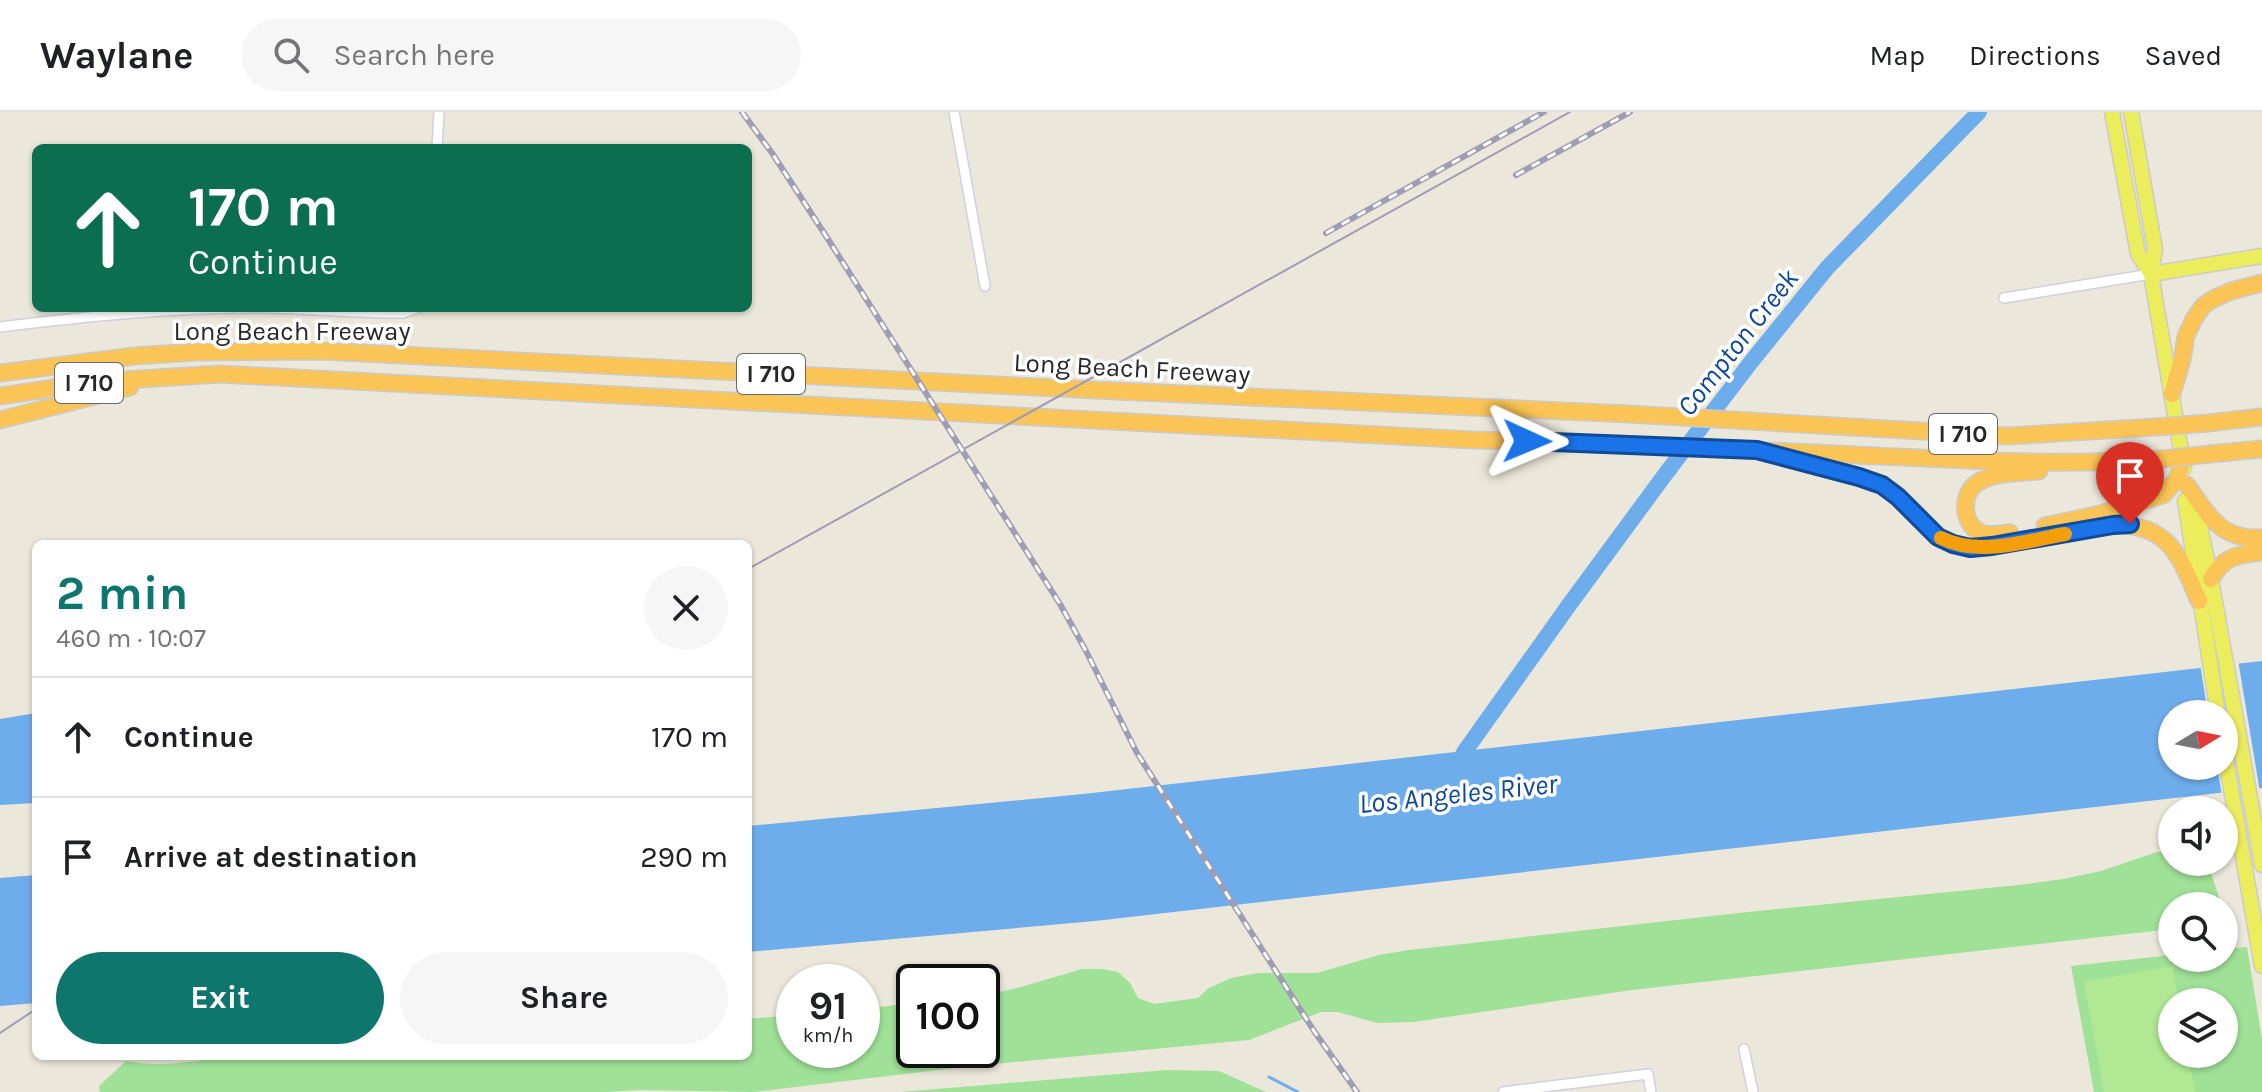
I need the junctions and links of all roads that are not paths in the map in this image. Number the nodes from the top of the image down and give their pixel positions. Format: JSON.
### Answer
{"nodes":[{"id":1,"x":439,"y":112,"type":"edge"},
{"id":2,"x":954,"y":112,"type":"edge"},
{"id":3,"x":2112,"y":112,"type":"edge"},
{"id":4,"x":2131,"y":112,"type":"edge"},
{"id":5,"x":437,"y":144,"type":"edge"},
{"id":6,"x":2262,"y":256,"type":"edge"},
{"id":7,"x":2151,"y":274,"type":"junction"},
{"id":8,"x":2262,"y":283,"type":"edge"},
{"id":9,"x":985,"y":286,"type":"dead end"},
{"id":10,"x":2004,"y":298,"type":"dead end"},
{"id":11,"x":152,"y":312,"type":"edge"},
{"id":12,"x":376,"y":312,"type":"edge"},
{"id":13,"x":406,"y":312,"type":"edge"},
{"id":14,"x":0,"y":327,"type":"edge"},
{"id":15,"x":0,"y":373,"type":"edge"},
{"id":16,"x":178,"y":375,"type":"junction"},
{"id":17,"x":2172,"y":394,"type":"junction"},
{"id":18,"x":0,"y":396,"type":"edge"},
{"id":19,"x":2262,"y":417,"type":"edge"},
{"id":20,"x":0,"y":420,"type":"edge"},
{"id":21,"x":2262,"y":449,"type":"edge"},
{"id":22,"x":1757,"y":450,"type":"junction"},
{"id":23,"x":2183,"y":461,"type":"junction"},
{"id":24,"x":2106,"y":463,"type":"junction"},
{"id":25,"x":2187,"y":485,"type":"junction"},
{"id":26,"x":2262,"y":538,"type":"edge"},
{"id":27,"x":2262,"y":552,"type":"edge"},
{"id":28,"x":2211,"y":579,"type":"junction"},
{"id":29,"x":2199,"y":601,"type":"junction"},
{"id":30,"x":2216,"y":700,"type":"edge"},
{"id":31,"x":2229,"y":780,"type":"edge"},
{"id":32,"x":2262,"y":865,"type":"edge"},
{"id":33,"x":2262,"y":966,"type":"edge"},
{"id":34,"x":1744,"y":1049,"type":"dead end"},
{"id":35,"x":1503,"y":1092,"type":"edge"},
{"id":36,"x":1651,"y":1092,"type":"edge"},
{"id":37,"x":1753,"y":1092,"type":"edge"}],
"edges":[{"from":1,"to":5,"type":"street"},
{"from":2,"to":9,"type":"street"},
{"from":3,"to":7,"type":"main road"},
{"from":4,"to":7,"type":"main road"},
{"from":6,"to":7,"type":"main road"},
{"from":7,"to":10,"type":"street"},
{"from":7,"to":17,"type":"main road"},
{"from":8,"to":17,"type":"highway"},
{"from":11,"to":14,"type":"street"},
{"from":12,"to":13,"type":"street"},
{"from":15,"to":19,"type":"highway","name":"Long Beach Freeway","number":"I 710","bridge":true},
{"from":16,"to":18,"type":"highway","name":"Long Beach Freeway","number":"I 710"},
{"from":16,"to":20,"type":"highway"},
{"from":16,"to":22,"type":"highway","name":"Long Beach Freeway","number":"I 710"},
{"from":17,"to":23,"type":"main road"},
{"from":21,"to":24,"type":"highway","name":"Long Beach Freeway","number":"I 710","bridge":true},
{"from":22,"to":24,"type":"highway","name":"Long Beach Freeway","number":"I 710"},
{"from":22,"to":29,"type":"highway"},
{"from":23,"to":24,"type":"highway"},
{"from":23,"to":25,"type":"main road"},
{"from":25,"to":26,"type":"highway"},
{"from":25,"to":28,"type":"main road"},
{"from":25,"to":29,"type":"main road"},
{"from":27,"to":28,"type":"highway"},
{"from":28,"to":32,"type":"main road"},
{"from":29,"to":30,"type":"main road"},
{"from":31,"to":33,"type":"main road"},
{"from":34,"to":37,"type":"street"},
{"from":35,"to":36,"type":"street"}]}
